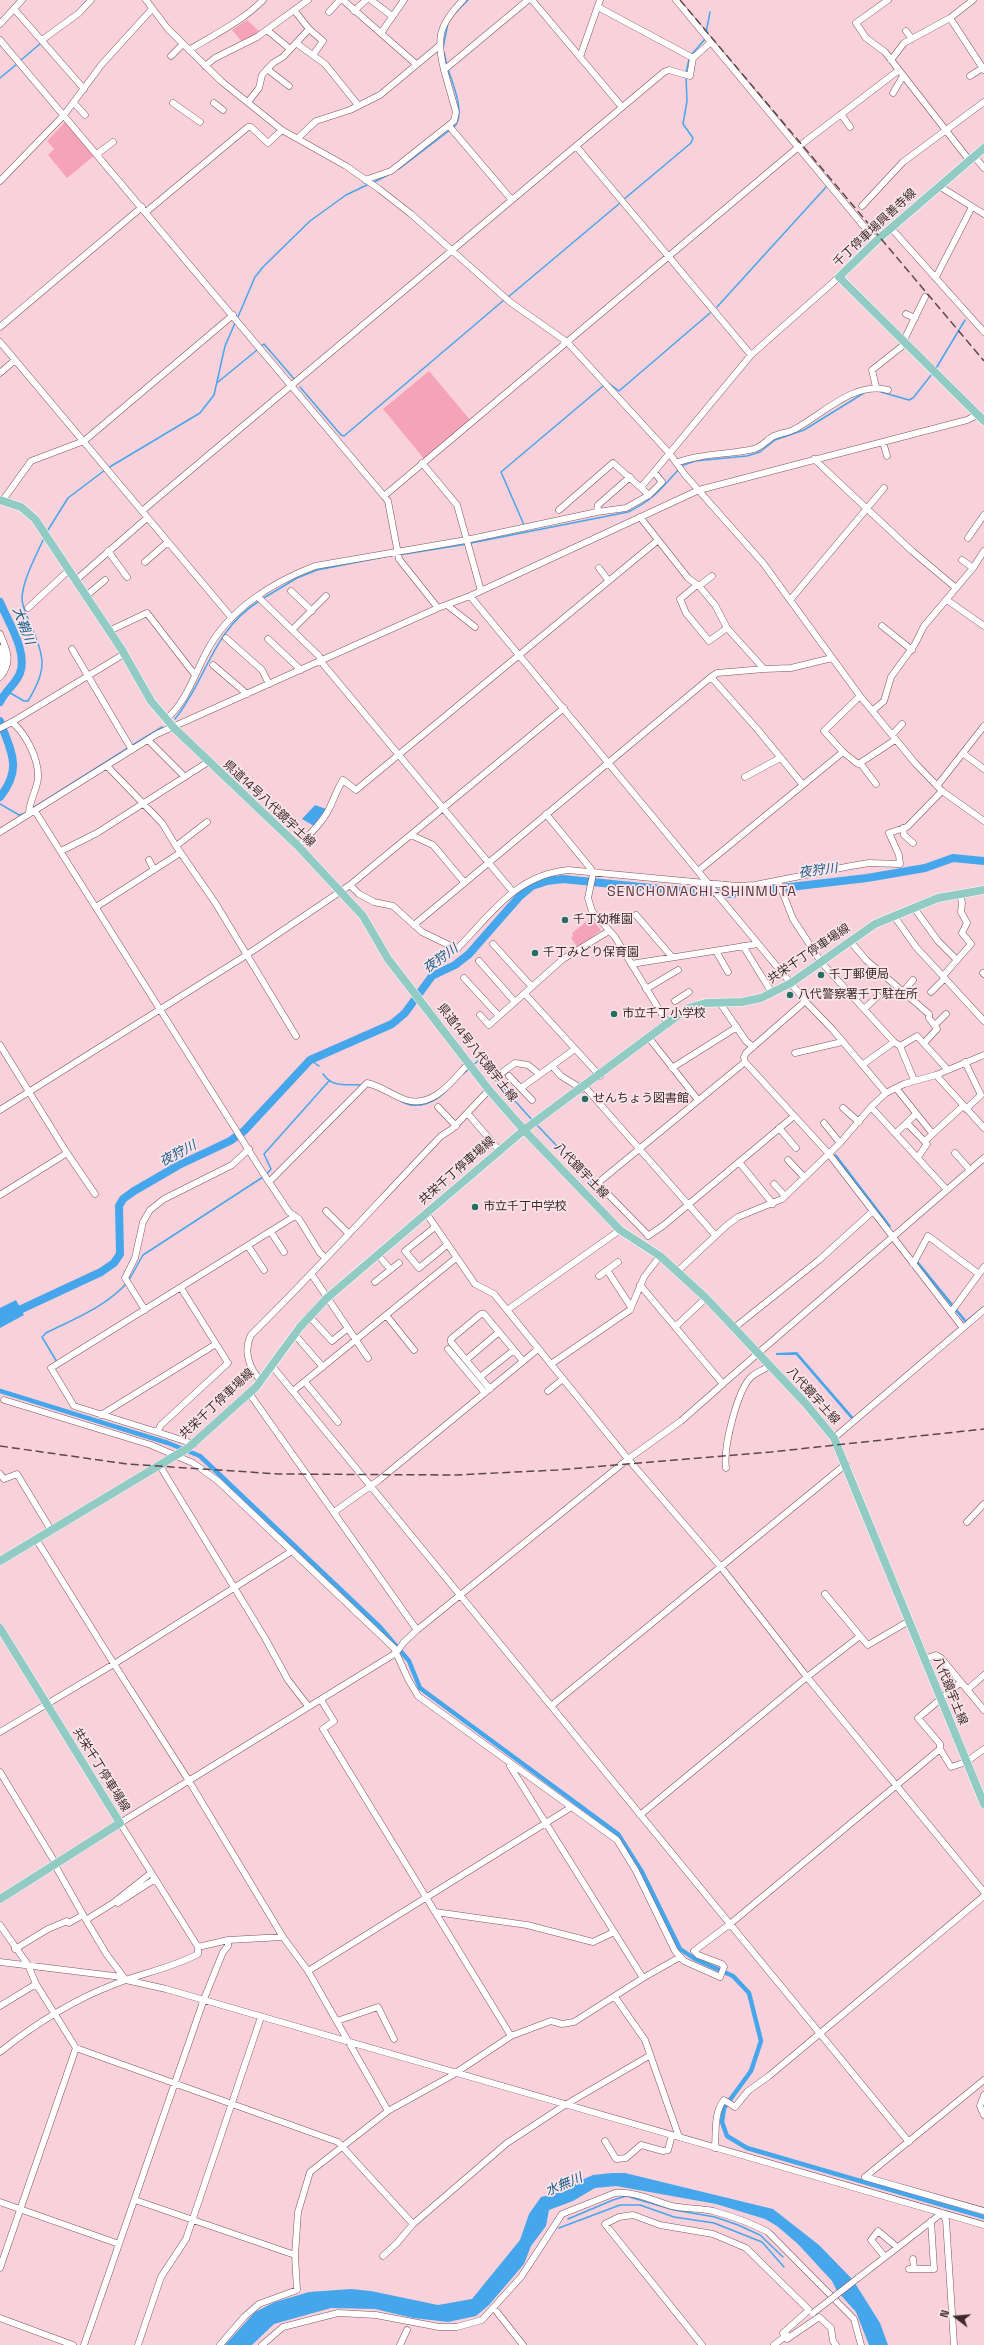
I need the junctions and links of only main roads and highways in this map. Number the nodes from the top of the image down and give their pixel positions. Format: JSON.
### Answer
{"nodes":[{"id":1,"x":984,"y":148,"type":"edge"},
{"id":2,"x":984,"y":421,"type":"edge"},
{"id":3,"x":1,"y":500,"type":"edge"},
{"id":4,"x":984,"y":890,"type":"edge"},
{"id":5,"x":526,"y":1129,"type":"junction"},
{"id":6,"x":0,"y":1561,"type":"edge"},
{"id":7,"x":0,"y":1628,"type":"edge"},
{"id":8,"x":984,"y":1804,"type":"edge"},
{"id":9,"x":0,"y":1899,"type":"edge"}],
"edges":[{"from":1,"to":2,"type":"main road","name":"千丁停車場興善寺線"},
{"from":3,"to":5,"type":"main road","name":"県道14号八代鏡宇土線"},
{"from":4,"to":5,"type":"main road","name":"共栄千丁停車場線"},
{"from":5,"to":6,"type":"main road","name":"共栄千丁停車場線"},
{"from":5,"to":8,"type":"main road","name":"八代鏡宇土線"},
{"from":7,"to":9,"type":"main road","name":"共栄千丁停車場線"}]}
